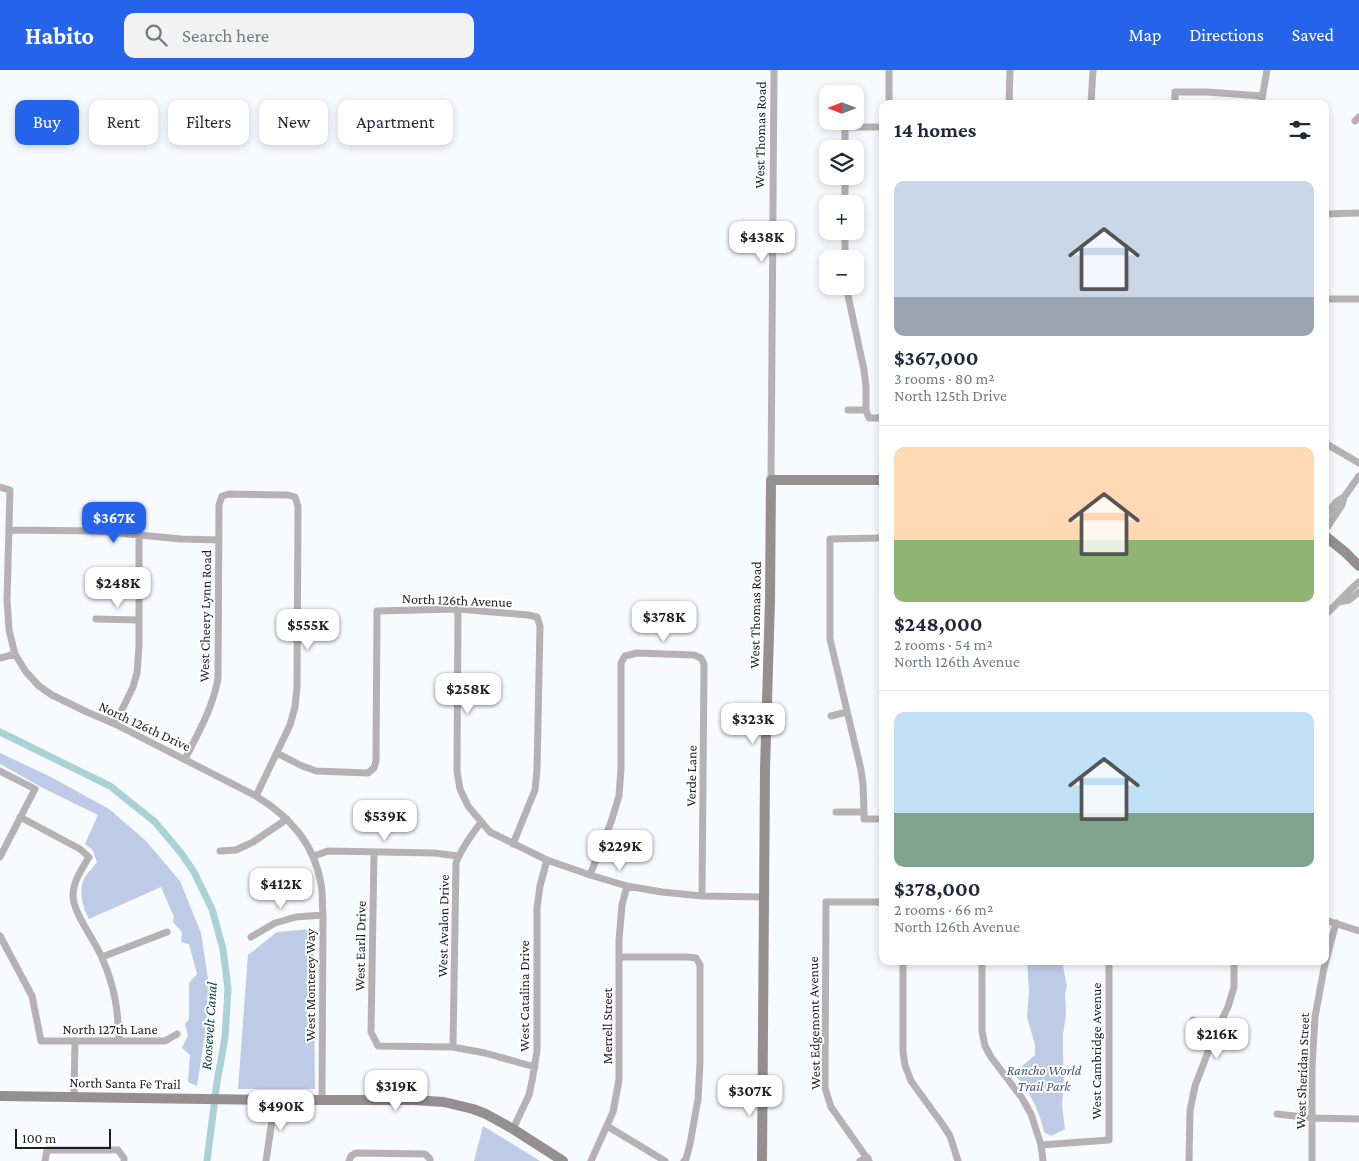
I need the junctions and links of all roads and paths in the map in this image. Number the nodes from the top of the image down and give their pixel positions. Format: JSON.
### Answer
{"nodes":[{"id":1,"x":774,"y":70,"type":"edge"},
{"id":2,"x":889,"y":70,"type":"edge"},
{"id":3,"x":1010,"y":70,"type":"edge"},
{"id":4,"x":1093,"y":70,"type":"edge"},
{"id":5,"x":1267,"y":70,"type":"edge"},
{"id":6,"x":889,"y":100,"type":"edge"},
{"id":7,"x":1009,"y":100,"type":"edge"},
{"id":8,"x":1091,"y":100,"type":"edge"},
{"id":9,"x":1175,"y":100,"type":"edge"},
{"id":10,"x":1262,"y":100,"type":"edge"},
{"id":11,"x":879,"y":127,"type":"edge"},
{"id":12,"x":845,"y":140,"type":"edge"},
{"id":13,"x":1359,"y":213,"type":"edge"},
{"id":14,"x":1329,"y":214,"type":"edge"},
{"id":15,"x":848,"y":295,"type":"edge"},
{"id":16,"x":1329,"y":299,"type":"edge"},
{"id":17,"x":1359,"y":299,"type":"edge"},
{"id":18,"x":848,"y":410,"type":"dead end"},
{"id":19,"x":866,"y":410,"type":"junction"},
{"id":20,"x":879,"y":418,"type":"edge"},
{"id":21,"x":1329,"y":445,"type":"edge"},
{"id":22,"x":1359,"y":463,"type":"edge"},
{"id":23,"x":1359,"y":476,"type":"edge"},
{"id":24,"x":771,"y":480,"type":"junction"},
{"id":25,"x":879,"y":480,"type":"edge"},
{"id":26,"x":0,"y":487,"type":"edge"},
{"id":27,"x":1344,"y":497,"type":"junction"},
{"id":28,"x":1329,"y":511,"type":"edge"},
{"id":29,"x":1329,"y":523,"type":"edge"},
{"id":30,"x":9,"y":530,"type":"junction"},
{"id":31,"x":139,"y":536,"type":"junction"},
{"id":32,"x":879,"y":538,"type":"edge"},
{"id":33,"x":1329,"y":539,"type":"edge"},
{"id":34,"x":219,"y":540,"type":"junction"},
{"id":35,"x":1359,"y":566,"type":"edge"},
{"id":36,"x":1359,"y":582,"type":"edge"},
{"id":37,"x":1359,"y":592,"type":"edge"},
{"id":38,"x":1339,"y":602,"type":"junction"},
{"id":39,"x":458,"y":609,"type":"junction"},
{"id":40,"x":1329,"y":610,"type":"edge"},
{"id":41,"x":96,"y":619,"type":"dead end"},
{"id":42,"x":139,"y":620,"type":"junction"},
{"id":43,"x":15,"y":654,"type":"junction"},
{"id":44,"x":0,"y":658,"type":"edge"},
{"id":45,"x":847,"y":712,"type":"junction"},
{"id":46,"x":831,"y":716,"type":"dead end"},
{"id":47,"x":115,"y":724,"type":"junction"},
{"id":48,"x":277,"y":752,"type":"junction"},
{"id":49,"x":185,"y":759,"type":"junction"},
{"id":50,"x":0,"y":771,"type":"edge"},
{"id":51,"x":256,"y":796,"type":"junction"},
{"id":52,"x":836,"y":812,"type":"dead end"},
{"id":53,"x":864,"y":812,"type":"junction"},
{"id":54,"x":20,"y":817,"type":"junction"},
{"id":55,"x":287,"y":819,"type":"junction"},
{"id":56,"x":879,"y":819,"type":"edge"},
{"id":57,"x":481,"y":822,"type":"junction"},
{"id":58,"x":513,"y":844,"type":"junction"},
{"id":59,"x":220,"y":852,"type":"dead end"},
{"id":60,"x":374,"y":852,"type":"junction"},
{"id":61,"x":314,"y":856,"type":"junction"},
{"id":62,"x":458,"y":856,"type":"junction"},
{"id":63,"x":0,"y":857,"type":"edge"},
{"id":64,"x":548,"y":860,"type":"junction"},
{"id":65,"x":590,"y":875,"type":"junction"},
{"id":66,"x":627,"y":886,"type":"junction"},
{"id":67,"x":702,"y":896,"type":"junction"},
{"id":68,"x":764,"y":897,"type":"junction"},
{"id":69,"x":879,"y":902,"type":"edge"},
{"id":70,"x":323,"y":915,"type":"junction"},
{"id":71,"x":1329,"y":921,"type":"edge"},
{"id":72,"x":1336,"y":923,"type":"junction"},
{"id":73,"x":1359,"y":931,"type":"edge"},
{"id":74,"x":167,"y":932,"type":"dead end"},
{"id":75,"x":0,"y":936,"type":"edge"},
{"id":76,"x":251,"y":937,"type":"dead end"},
{"id":77,"x":1329,"y":949,"type":"edge"},
{"id":78,"x":102,"y":957,"type":"junction"},
{"id":79,"x":619,"y":957,"type":"junction"},
{"id":80,"x":903,"y":965,"type":"edge"},
{"id":81,"x":982,"y":965,"type":"edge"},
{"id":82,"x":1109,"y":965,"type":"edge"},
{"id":83,"x":1234,"y":965,"type":"edge"},
{"id":84,"x":1325,"y":965,"type":"edge"},
{"id":85,"x":1193,"y":1020,"type":"dead end"},
{"id":86,"x":1217,"y":1029,"type":"junction"},
{"id":87,"x":177,"y":1034,"type":"dead end"},
{"id":88,"x":75,"y":1041,"type":"junction"},
{"id":89,"x":119,"y":1041,"type":"junction"},
{"id":90,"x":453,"y":1047,"type":"junction"},
{"id":91,"x":535,"y":1067,"type":"junction"},
{"id":92,"x":0,"y":1096,"type":"edge"},
{"id":93,"x":74,"y":1096,"type":"junction"},
{"id":94,"x":276,"y":1100,"type":"junction"},
{"id":95,"x":322,"y":1100,"type":"junction"},
{"id":96,"x":1278,"y":1114,"type":"dead end"},
{"id":97,"x":1312,"y":1118,"type":"junction"},
{"id":98,"x":1359,"y":1119,"type":"edge"},
{"id":99,"x":607,"y":1126,"type":"junction"},
{"id":100,"x":513,"y":1129,"type":"junction"},
{"id":101,"x":1041,"y":1145,"type":"junction"},
{"id":102,"x":124,"y":1159,"type":"edge"},
{"id":103,"x":350,"y":1159,"type":"edge"},
{"id":104,"x":869,"y":1159,"type":"edge"},
{"id":105,"x":430,"y":1160,"type":"edge"},
{"id":106,"x":45,"y":1161,"type":"edge"},
{"id":107,"x":266,"y":1161,"type":"edge"},
{"id":108,"x":564,"y":1161,"type":"edge"},
{"id":109,"x":591,"y":1161,"type":"edge"},
{"id":110,"x":665,"y":1161,"type":"edge"},
{"id":111,"x":684,"y":1161,"type":"edge"},
{"id":112,"x":762,"y":1161,"type":"edge"},
{"id":113,"x":860,"y":1161,"type":"edge"},
{"id":114,"x":958,"y":1161,"type":"edge"},
{"id":115,"x":1043,"y":1161,"type":"edge"},
{"id":116,"x":1190,"y":1161,"type":"edge"},
{"id":117,"x":1312,"y":1161,"type":"edge"}],
"edges":[{"from":1,"to":24,"type":"street","name":"West Thomas Road"},
{"from":2,"to":6,"type":"street"},
{"from":3,"to":7,"type":"street"},
{"from":4,"to":8,"type":"street"},
{"from":5,"to":10,"type":"street"},
{"from":9,"to":10,"type":"street"},
{"from":11,"to":12,"type":"street"},
{"from":13,"to":14,"type":"street"},
{"from":15,"to":19,"type":"street"},
{"from":16,"to":17,"type":"street"},
{"from":18,"to":19,"type":"street"},
{"from":19,"to":20,"type":"street"},
{"from":21,"to":22,"type":"street"},
{"from":23,"to":27,"type":"street"},
{"from":24,"to":25,"type":"street"},
{"from":24,"to":68,"type":"street","name":"West Thomas Road"},
{"from":26,"to":30,"type":"street","name":"North 126th Drive"},
{"from":27,"to":28,"type":"street"},
{"from":27,"to":29,"type":"street"},
{"from":30,"to":31,"type":"street"},
{"from":30,"to":43,"type":"street","name":"North 126th Drive"},
{"from":31,"to":34,"type":"street"},
{"from":31,"to":42,"type":"street"},
{"from":32,"to":45,"type":"street"},
{"from":33,"to":35,"type":"street"},
{"from":34,"to":48,"type":"street","name":"West Cheery Lynn Road"},
{"from":34,"to":49,"type":"street","name":"West Cheery Lynn Road"},
{"from":36,"to":38,"type":"street"},
{"from":37,"to":38,"type":"street"},
{"from":38,"to":40,"type":"street"},
{"from":39,"to":48,"type":"street","name":"North 126th Avenue"},
{"from":39,"to":57,"type":"street"},
{"from":39,"to":58,"type":"street","name":"North 126th Avenue"},
{"from":41,"to":42,"type":"street"},
{"from":42,"to":47,"type":"street"},
{"from":43,"to":44,"type":"street"},
{"from":43,"to":47,"type":"street","name":"North 126th Drive"},
{"from":45,"to":46,"type":"street"},
{"from":45,"to":53,"type":"street"},
{"from":47,"to":49,"type":"street","name":"North 126th Drive"},
{"from":48,"to":51,"type":"street"},
{"from":49,"to":51,"type":"street","name":"North 126th Drive"},
{"from":50,"to":54,"type":"street"},
{"from":51,"to":55,"type":"street","name":"North 126th Drive"},
{"from":52,"to":53,"type":"street"},
{"from":53,"to":56,"type":"street"},
{"from":54,"to":63,"type":"street"},
{"from":54,"to":78,"type":"street"},
{"from":55,"to":59,"type":"street"},
{"from":55,"to":61,"type":"street","name":"West Monterey Way"},
{"from":57,"to":58,"type":"street"},
{"from":57,"to":62,"type":"street","name":"West Avalon Drive"},
{"from":58,"to":64,"type":"street"},
{"from":60,"to":61,"type":"street"},
{"from":60,"to":62,"type":"street"},
{"from":60,"to":90,"type":"street","name":"West Earll Drive"},
{"from":61,"to":70,"type":"street","name":"West Monterey Way"},
{"from":62,"to":90,"type":"street","name":"West Avalon Drive"},
{"from":64,"to":65,"type":"street"},
{"from":64,"to":91,"type":"street","name":"West Catalina Drive"},
{"from":65,"to":66,"type":"street"},
{"from":65,"to":67,"type":"street","name":"Verde Lane"},
{"from":66,"to":67,"type":"street"},
{"from":66,"to":79,"type":"street","name":"Merrell Street"},
{"from":67,"to":68,"type":"street"},
{"from":68,"to":112,"type":"street","name":"West Thomas Road"},
{"from":69,"to":104,"type":"street","name":"West Edgemont Avenue"},
{"from":70,"to":76,"type":"street"},
{"from":70,"to":95,"type":"street","name":"West Monterey Way"},
{"from":71,"to":72,"type":"street"},
{"from":72,"to":73,"type":"street"},
{"from":72,"to":77,"type":"street","name":"West Sheridan Street"},
{"from":74,"to":78,"type":"street"},
{"from":75,"to":88,"type":"street","name":"North 127th Lane"},
{"from":78,"to":89,"type":"street"},
{"from":79,"to":99,"type":"street","name":"Merrell Street"},
{"from":79,"to":111,"type":"street"},
{"from":80,"to":114,"type":"street"},
{"from":81,"to":101,"type":"street"},
{"from":82,"to":101,"type":"street","name":"West Cambridge Avenue"},
{"from":83,"to":86,"type":"street"},
{"from":84,"to":97,"type":"street","name":"West Sheridan Street"},
{"from":85,"to":86,"type":"street"},
{"from":86,"to":116,"type":"street"},
{"from":87,"to":89,"type":"street","name":"North 127th Lane"},
{"from":88,"to":89,"type":"street","name":"North 127th Lane"},
{"from":88,"to":93,"type":"street"},
{"from":90,"to":91,"type":"street"},
{"from":91,"to":100,"type":"street","name":"West Catalina Drive"},
{"from":92,"to":93,"type":"street","name":"North Santa Fe Trail"},
{"from":93,"to":94,"type":"street","name":"North Santa Fe Trail"},
{"from":94,"to":95,"type":"street","name":"North Santa Fe Trail"},
{"from":94,"to":107,"type":"street"},
{"from":95,"to":100,"type":"street","name":"North Santa Fe Trail"},
{"from":96,"to":97,"type":"street"},
{"from":97,"to":98,"type":"street"},
{"from":97,"to":117,"type":"street","name":"West Sheridan Street"},
{"from":99,"to":109,"type":"street","name":"Merrell Street"},
{"from":99,"to":110,"type":"street"},
{"from":100,"to":108,"type":"street","name":"North Santa Fe Trail"},
{"from":101,"to":115,"type":"street"},
{"from":102,"to":106,"type":"street"},
{"from":103,"to":105,"type":"street"},
{"from":104,"to":113,"type":"street"}]}
